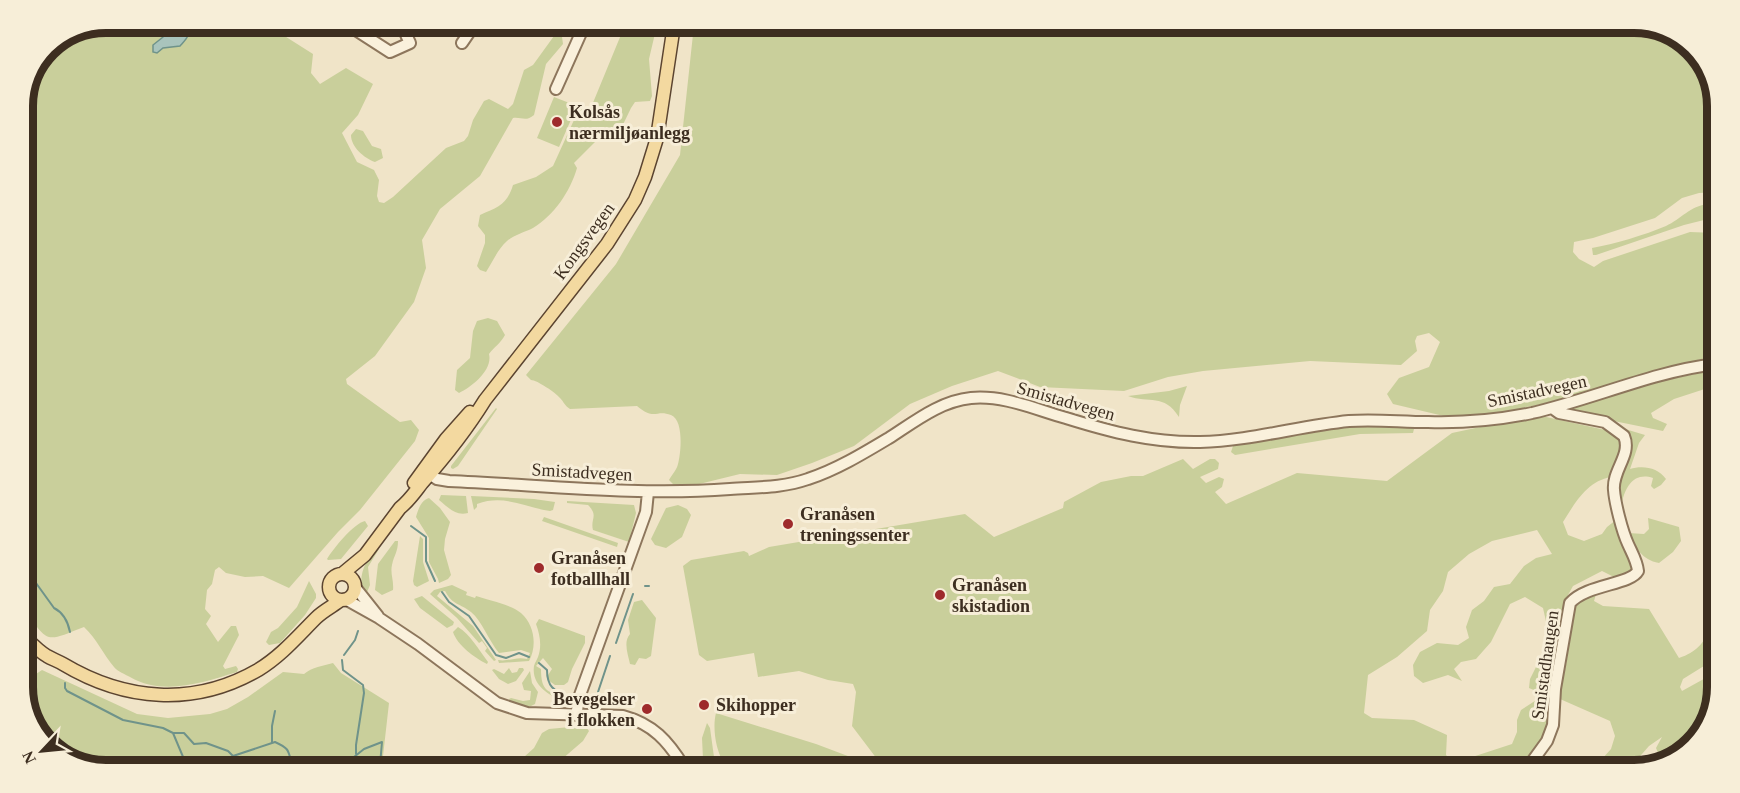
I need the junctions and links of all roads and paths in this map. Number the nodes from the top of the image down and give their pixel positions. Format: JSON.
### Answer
{"nodes":[{"id":1,"x":359,"y":33,"type":"edge"},
{"id":2,"x":404,"y":33,"type":"edge"},
{"id":3,"x":469,"y":33,"type":"edge"},
{"id":4,"x":581,"y":33,"type":"edge"},
{"id":5,"x":665,"y":33,"type":"edge"},
{"id":6,"x":673,"y":33,"type":"edge"},
{"id":7,"x":462,"y":43,"type":"dead end"},
{"id":8,"x":666,"y":81,"type":"junction"},
{"id":9,"x":556,"y":89,"type":"dead end"},
{"id":10,"x":1707,"y":366,"type":"edge"},
{"id":11,"x":1552,"y":408,"type":"junction"},
{"id":12,"x":426,"y":473,"type":"junction"},
{"id":13,"x":648,"y":492,"type":"junction"},
{"id":14,"x":365,"y":555,"type":"junction"},
{"id":15,"x":342,"y":574,"type":"junction"},
{"id":16,"x":354,"y":585,"type":"junction"},
{"id":17,"x":330,"y":590,"type":"junction"},
{"id":18,"x":343,"y":599,"type":"junction"},
{"id":19,"x":316,"y":617,"type":"junction"},
{"id":20,"x":380,"y":618,"type":"junction"},
{"id":21,"x":33,"y":635,"type":"edge"},
{"id":22,"x":33,"y":644,"type":"edge"},
{"id":23,"x":61,"y":662,"type":"junction"},
{"id":24,"x":576,"y":715,"type":"junction"},
{"id":25,"x":680,"y":760,"type":"edge"},
{"id":26,"x":1533,"y":760,"type":"edge"}],
"edges":[{"from":1,"to":2,"type":"street"},
{"from":3,"to":7,"type":"street"},
{"from":4,"to":9,"type":"street"},
{"from":5,"to":8,"type":"main road","name":"Kongsvegen"},
{"from":6,"to":8,"type":"main road","name":"Kongsvegen"},
{"from":8,"to":12,"type":"main road","name":"Kongsvegen"},
{"from":10,"to":11,"type":"street","name":"Smistadvegen"},
{"from":11,"to":13,"type":"street","name":"Smistadvegen"},
{"from":11,"to":26,"type":"street","name":"Smistadhaugen"},
{"from":12,"to":13,"type":"street","name":"Smistadvegen"},
{"from":12,"to":14,"type":"main road","name":"Kongsvegen"},
{"from":13,"to":24,"type":"street"},
{"from":14,"to":15,"type":"main road","name":"Kongsvegen"},
{"from":14,"to":16,"type":"main road","name":"Kongsvegen"},
{"from":15,"to":16,"type":"main road"},
{"from":15,"to":17,"type":"main road","name":"Kongsvegen"},
{"from":16,"to":18,"type":"main road","name":"Kongsvegen"},
{"from":16,"to":20,"type":"street"},
{"from":17,"to":18,"type":"main road"},
{"from":17,"to":19,"type":"main road","name":"Kongsvegen"},
{"from":18,"to":19,"type":"main road","name":"Kongsvegen"},
{"from":18,"to":20,"type":"street"},
{"from":19,"to":23,"type":"main road","name":"Kongsvegen"},
{"from":20,"to":24,"type":"street"},
{"from":21,"to":23,"type":"main road"},
{"from":22,"to":23,"type":"main road"},
{"from":24,"to":25,"type":"street"}]}
